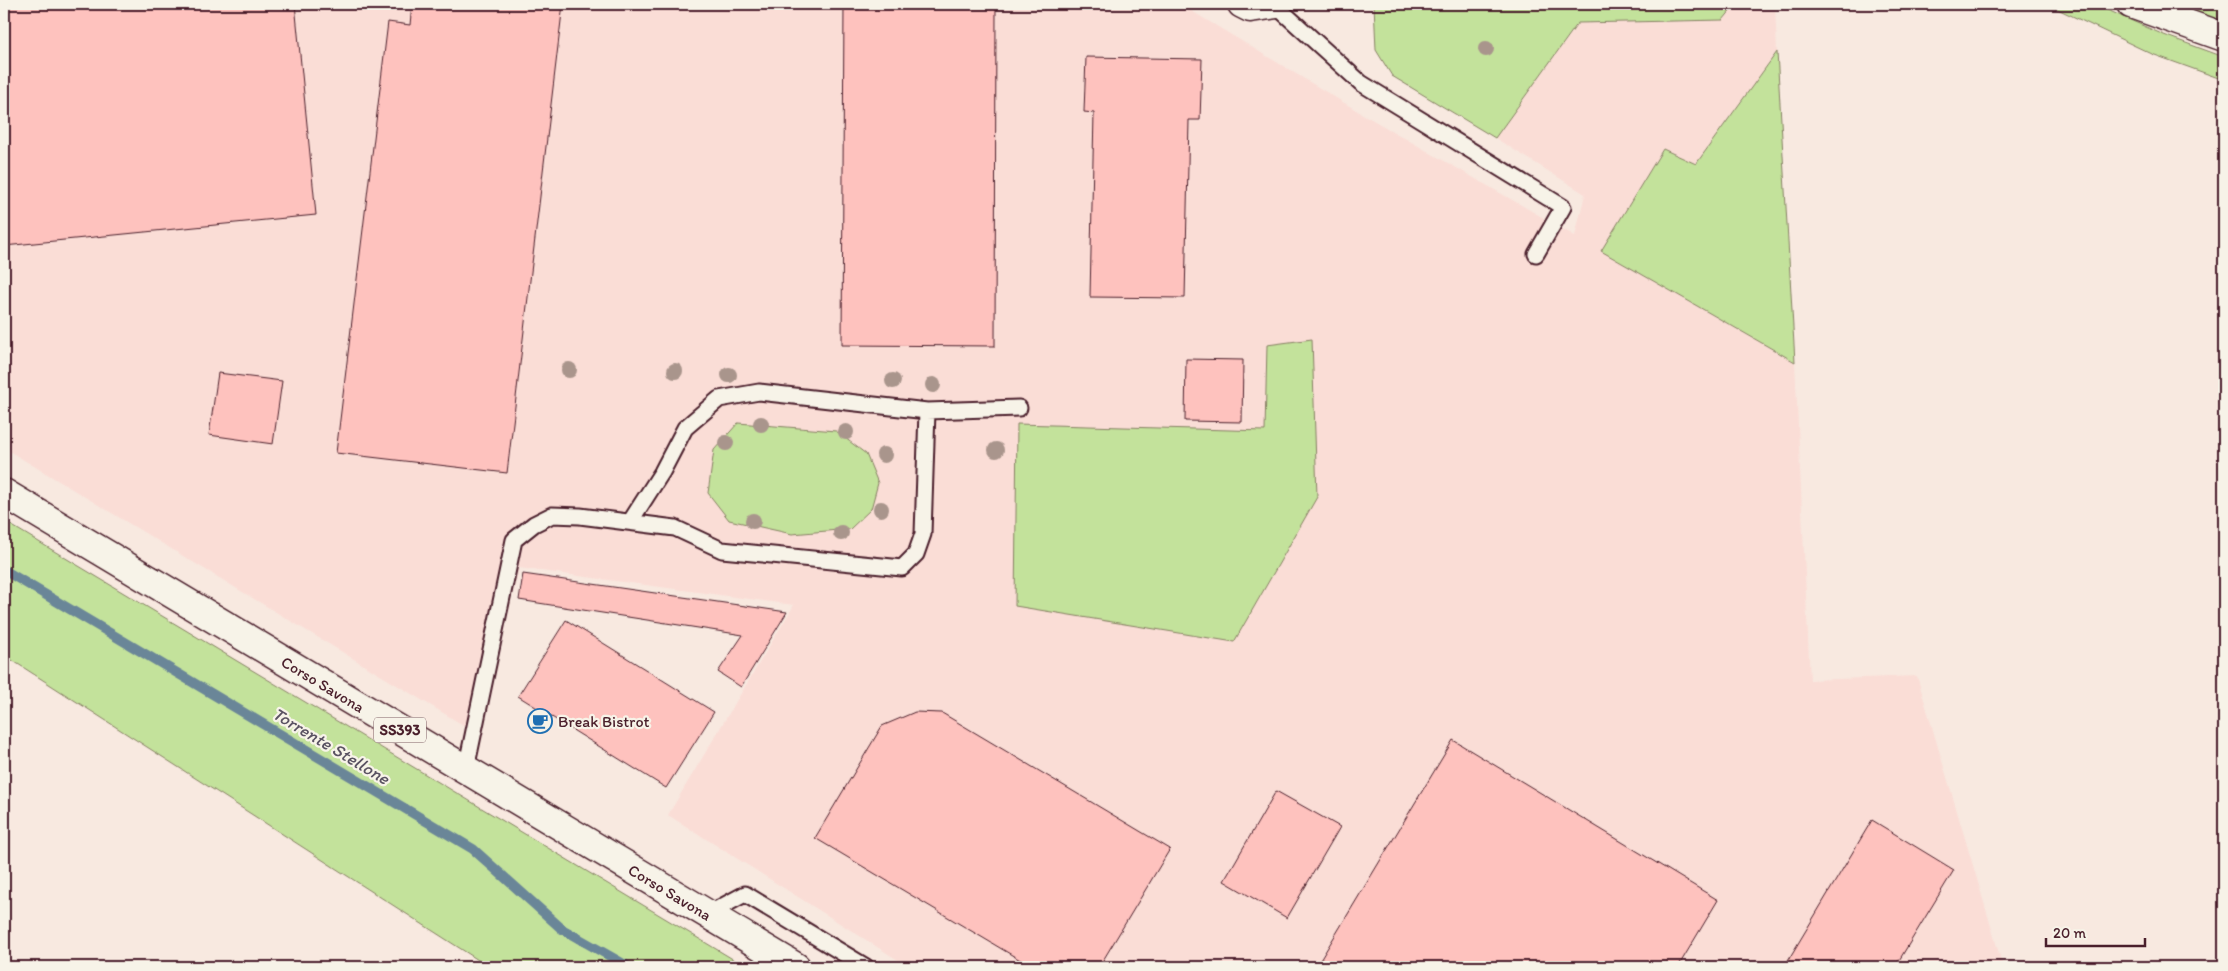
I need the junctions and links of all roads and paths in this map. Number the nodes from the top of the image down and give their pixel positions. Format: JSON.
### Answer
{"nodes":[{"id":1,"x":1242,"y":4,"type":"edge"},
{"id":2,"x":2131,"y":4,"type":"edge"},
{"id":3,"x":1276,"y":5,"type":"edge"},
{"id":4,"x":2224,"y":37,"type":"edge"},
{"id":5,"x":1536,"y":254,"type":"dead end"},
{"id":6,"x":1019,"y":408,"type":"dead end"},
{"id":7,"x":927,"y":411,"type":"junction"},
{"id":8,"x":4,"y":493,"type":"edge"},
{"id":9,"x":630,"y":522,"type":"junction"},
{"id":10,"x":466,"y":769,"type":"junction"},
{"id":11,"x":708,"y":914,"type":"junction"},
{"id":12,"x":796,"y":967,"type":"edge"},
{"id":13,"x":866,"y":967,"type":"edge"}],
"edges":[{"from":1,"to":3,"type":"main road"},
{"from":2,"to":4,"type":"main road"},
{"from":3,"to":5,"type":"lane"},
{"from":6,"to":7,"type":"lane"},
{"from":7,"to":9,"type":"lane"},
{"from":7,"to":9,"type":"lane"},
{"from":8,"to":10,"type":"main road","name":"Corso Savona","number":"SS393"},
{"from":9,"to":10,"type":"lane"},
{"from":10,"to":11,"type":"main road","name":"Corso Savona","number":"SS393"},
{"from":11,"to":12,"type":"main road","name":"Corso Savona","number":"SS393"},
{"from":11,"to":13,"type":"lane"}]}
